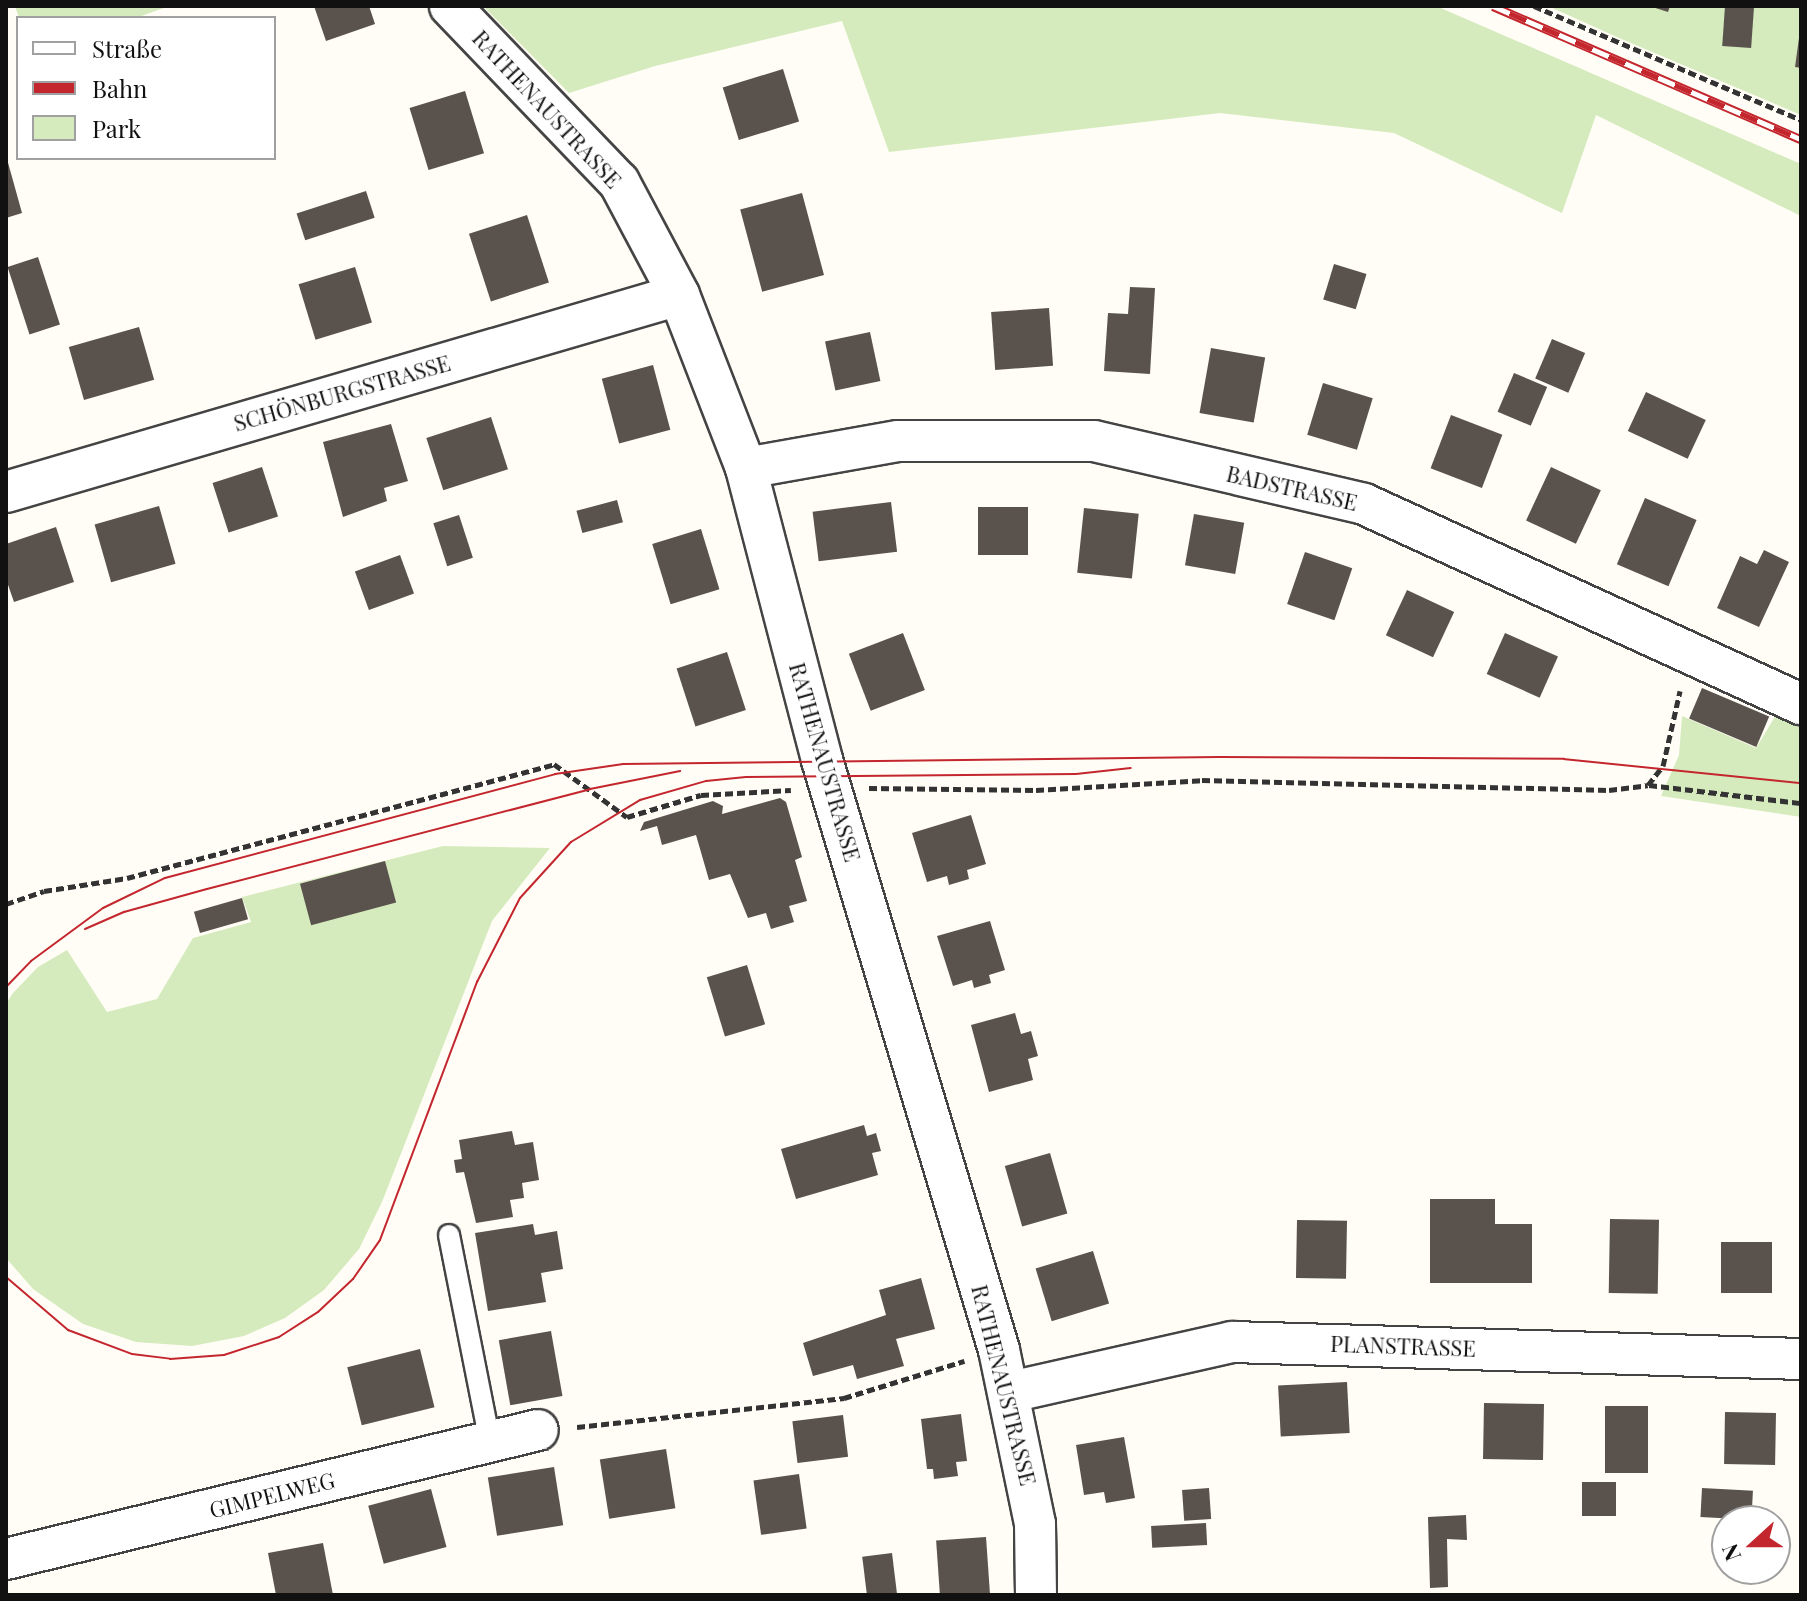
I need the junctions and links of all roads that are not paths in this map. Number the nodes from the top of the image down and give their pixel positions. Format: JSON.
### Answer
{"nodes":[{"id":1,"x":450,"y":6,"type":"edge"},
{"id":2,"x":679,"y":295,"type":"junction"},
{"id":3,"x":746,"y":468,"type":"junction"},
{"id":4,"x":6,"y":492,"type":"edge"},
{"id":5,"x":1801,"y":704,"type":"edge"},
{"id":6,"x":449,"y":1235,"type":"dead end"},
{"id":7,"x":1801,"y":1359,"type":"edge"},
{"id":8,"x":1010,"y":1392,"type":"junction"},
{"id":9,"x":538,"y":1430,"type":"road end"},
{"id":10,"x":490,"y":1442,"type":"junction"},
{"id":11,"x":6,"y":1559,"type":"edge"},
{"id":12,"x":1036,"y":1595,"type":"edge"}],
"edges":[{"from":1,"to":2,"type":"street","name":"RATHENAUSTRASSE"},
{"from":2,"to":3,"type":"street","name":"RATHENAUSTRASSE"},
{"from":2,"to":4,"type":"street","name":"SCHÖNBURGSTRASSE"},
{"from":3,"to":5,"type":"street","name":"BADSTRASSE"},
{"from":3,"to":8,"type":"street","name":"RATHENAUSTRASSE"},
{"from":6,"to":10,"type":"lane"},
{"from":7,"to":8,"type":"street","name":"PLANSTRASSE"},
{"from":8,"to":12,"type":"street","name":"RATHENAUSTRASSE"},
{"from":9,"to":10,"type":"street","name":"GIMPELWEG"},
{"from":10,"to":11,"type":"street","name":"GIMPELWEG"}]}
